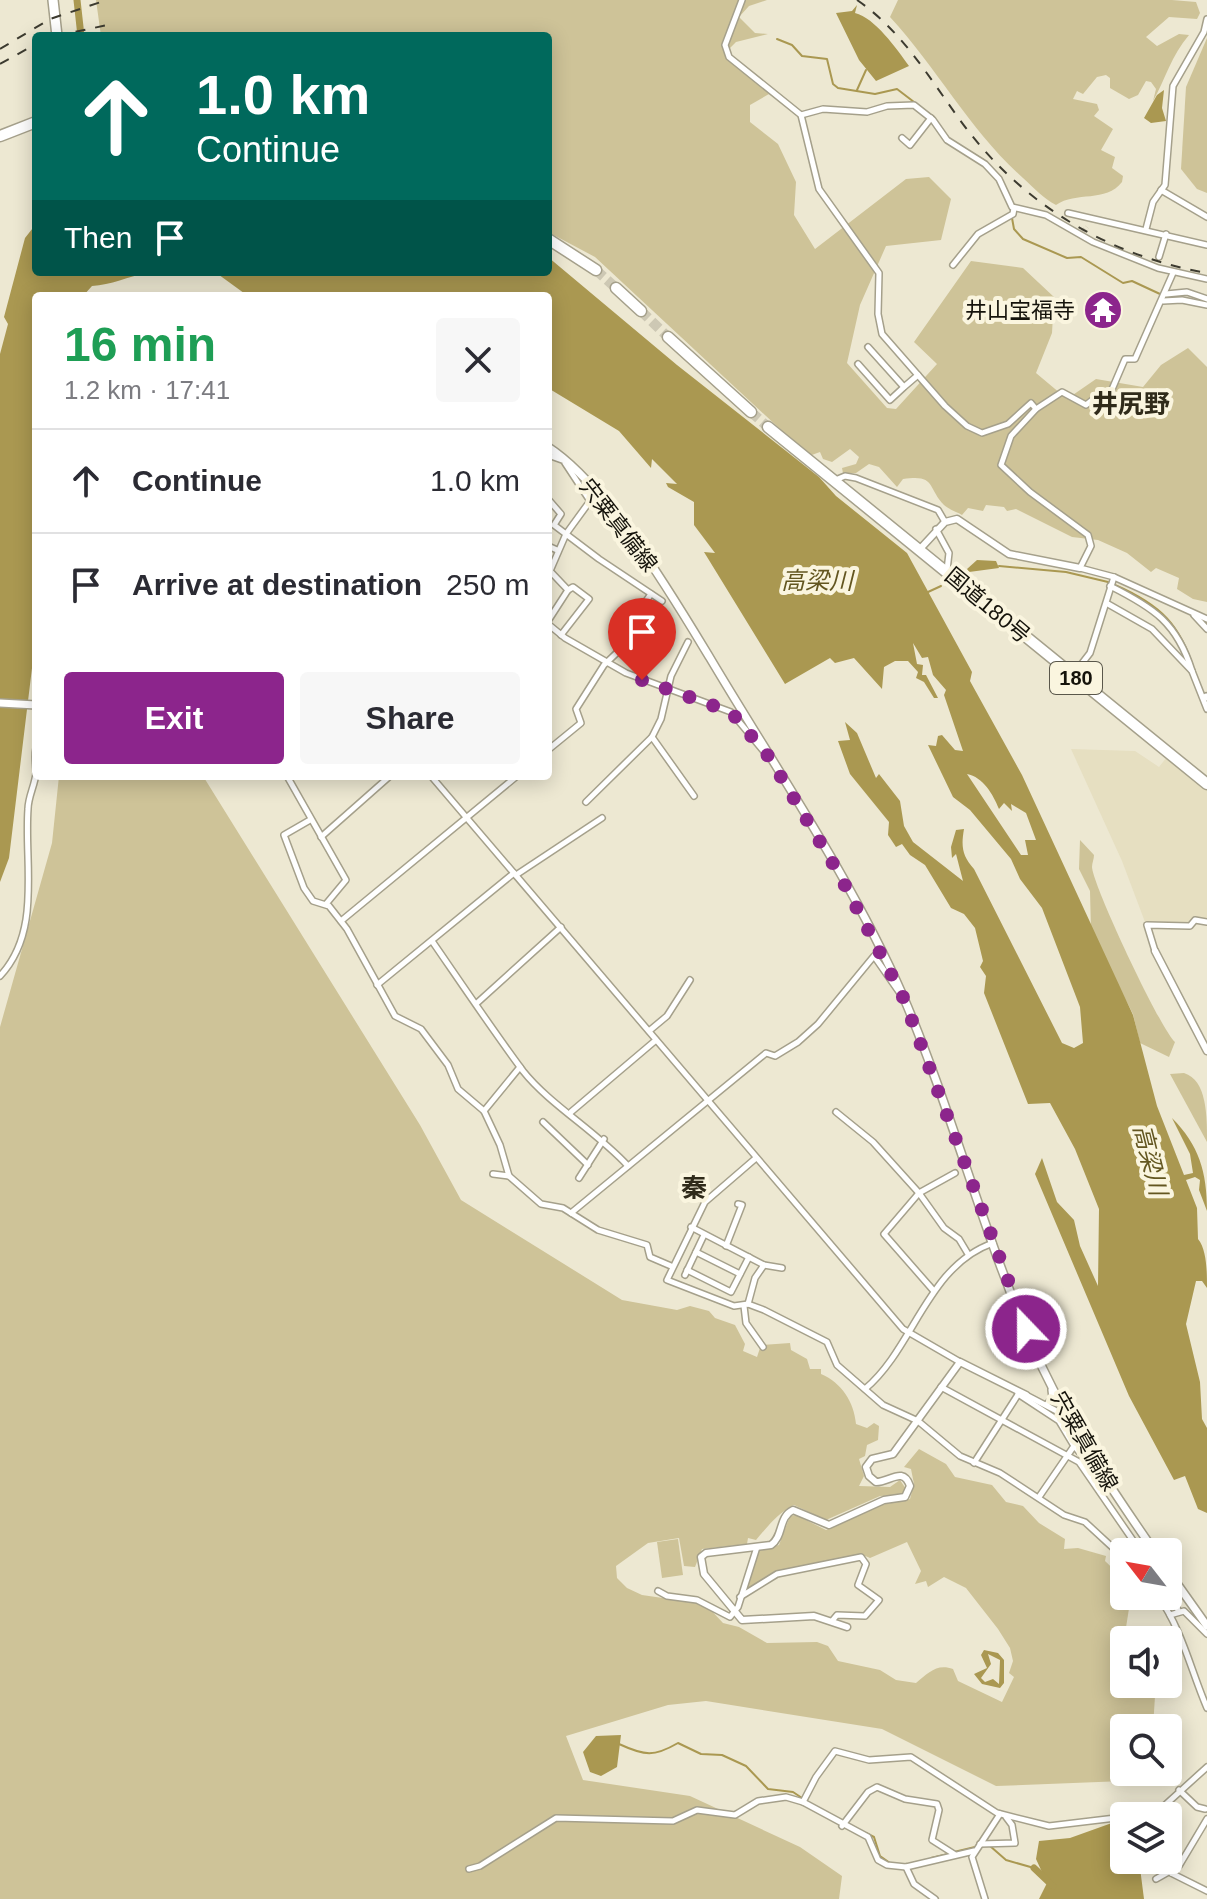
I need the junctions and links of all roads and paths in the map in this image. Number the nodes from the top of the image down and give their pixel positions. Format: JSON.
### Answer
{"nodes":[{"id":1,"x":53,"y":0,"type":"edge"},
{"id":2,"x":742,"y":0,"type":"edge"},
{"id":3,"x":1207,"y":19,"type":"edge"},
{"id":4,"x":57,"y":32,"type":"edge"},
{"id":5,"x":801,"y":115,"type":"junction"},
{"id":6,"x":931,"y":118,"type":"junction"},
{"id":7,"x":32,"y":124,"type":"edge"},
{"id":8,"x":0,"y":136,"type":"edge"},
{"id":9,"x":902,"y":138,"type":"dead end"},
{"id":10,"x":1161,"y":190,"type":"junction"},
{"id":11,"x":1012,"y":210,"type":"junction"},
{"id":12,"x":1068,"y":213,"type":"dead end"},
{"id":13,"x":1091,"y":217,"type":"junction"},
{"id":14,"x":1207,"y":217,"type":"edge"},
{"id":15,"x":1087,"y":227,"type":"tunnel mouth"},
{"id":16,"x":1146,"y":229,"type":"junction"},
{"id":17,"x":1166,"y":234,"type":"junction"},
{"id":18,"x":552,"y":242,"type":"edge"},
{"id":19,"x":1207,"y":245,"type":"edge"},
{"id":20,"x":1157,"y":263,"type":"junction"},
{"id":21,"x":953,"y":265,"type":"dead end"},
{"id":22,"x":596,"y":270,"type":"tunnel mouth"},
{"id":23,"x":1173,"y":273,"type":"junction"},
{"id":24,"x":1207,"y":279,"type":"edge"},
{"id":25,"x":616,"y":288,"type":"tunnel mouth"},
{"id":26,"x":1165,"y":297,"type":"junction"},
{"id":27,"x":1207,"y":302,"type":"edge"},
{"id":28,"x":641,"y":311,"type":"tunnel mouth"},
{"id":29,"x":668,"y":337,"type":"tunnel mouth"},
{"id":30,"x":868,"y":347,"type":"dead end"},
{"id":31,"x":858,"y":364,"type":"dead end"},
{"id":32,"x":918,"y":375,"type":"junction"},
{"id":33,"x":905,"y":386,"type":"junction"},
{"id":34,"x":1036,"y":409,"type":"junction"},
{"id":35,"x":750,"y":411,"type":"tunnel mouth"},
{"id":36,"x":768,"y":427,"type":"tunnel mouth"},
{"id":37,"x":552,"y":450,"type":"edge"},
{"id":38,"x":552,"y":456,"type":"edge"},
{"id":39,"x":564,"y":460,"type":"junction"},
{"id":40,"x":833,"y":481,"type":"junction"},
{"id":41,"x":552,"y":504,"type":"edge"},
{"id":42,"x":945,"y":522,"type":"junction"},
{"id":43,"x":936,"y":529,"type":"junction"},
{"id":44,"x":566,"y":534,"type":"junction"},
{"id":45,"x":552,"y":548,"type":"edge"},
{"id":46,"x":920,"y":549,"type":"junction"},
{"id":47,"x":557,"y":550,"type":"junction"},
{"id":48,"x":552,"y":567,"type":"edge"},
{"id":49,"x":1080,"y":568,"type":"junction"},
{"id":50,"x":946,"y":571,"type":"junction"},
{"id":51,"x":552,"y":576,"type":"edge"},
{"id":52,"x":1114,"y":577,"type":"junction"},
{"id":53,"x":1110,"y":586,"type":"junction"},
{"id":54,"x":568,"y":590,"type":"junction"},
{"id":55,"x":651,"y":594,"type":"junction"},
{"id":56,"x":662,"y":601,"type":"dead end"},
{"id":57,"x":1108,"y":604,"type":"junction"},
{"id":58,"x":1194,"y":614,"type":"junction"},
{"id":59,"x":552,"y":616,"type":"edge"},
{"id":60,"x":1207,"y":619,"type":"edge"},
{"id":61,"x":552,"y":627,"type":"edge"},
{"id":62,"x":1207,"y":629,"type":"edge"},
{"id":63,"x":561,"y":635,"type":"junction"},
{"id":64,"x":688,"y":642,"type":"dead end"},
{"id":65,"x":606,"y":662,"type":"junction"},
{"id":66,"x":1191,"y":671,"type":"junction"},
{"id":67,"x":1073,"y":675,"type":"junction"},
{"id":68,"x":667,"y":690,"type":"junction"},
{"id":69,"x":1205,"y":697,"type":"edge"},
{"id":70,"x":0,"y":703,"type":"edge"},
{"id":71,"x":32,"y":705,"type":"edge"},
{"id":72,"x":1207,"y":709,"type":"edge"},
{"id":73,"x":652,"y":737,"type":"junction"},
{"id":74,"x":552,"y":747,"type":"edge"},
{"id":75,"x":769,"y":757,"type":"junction"},
{"id":76,"x":34,"y":780,"type":"edge"},
{"id":77,"x":290,"y":780,"type":"edge"},
{"id":78,"x":385,"y":780,"type":"edge"},
{"id":79,"x":434,"y":780,"type":"edge"},
{"id":80,"x":512,"y":780,"type":"edge"},
{"id":81,"x":1207,"y":784,"type":"edge"},
{"id":82,"x":694,"y":796,"type":"dead end"},
{"id":83,"x":586,"y":802,"type":"dead end"},
{"id":84,"x":466,"y":816,"type":"junction"},
{"id":85,"x":602,"y":818,"type":"dead end"},
{"id":86,"x":310,"y":820,"type":"junction"},
{"id":87,"x":321,"y":837,"type":"junction"},
{"id":88,"x":515,"y":874,"type":"junction"},
{"id":89,"x":326,"y":905,"type":"junction"},
{"id":90,"x":341,"y":921,"type":"junction"},
{"id":91,"x":1207,"y":922,"type":"edge"},
{"id":92,"x":561,"y":927,"type":"junction"},
{"id":93,"x":432,"y":941,"type":"junction"},
{"id":94,"x":1155,"y":951,"type":"joint"},
{"id":95,"x":0,"y":976,"type":"edge"},
{"id":96,"x":690,"y":980,"type":"dead end"},
{"id":97,"x":377,"y":985,"type":"junction"},
{"id":98,"x":904,"y":999,"type":"junction"},
{"id":99,"x":477,"y":1003,"type":"junction"},
{"id":100,"x":649,"y":1031,"type":"junction"},
{"id":101,"x":656,"y":1040,"type":"junction"},
{"id":102,"x":1207,"y":1051,"type":"edge"},
{"id":103,"x":520,"y":1067,"type":"junction"},
{"id":104,"x":708,"y":1101,"type":"junction"},
{"id":105,"x":484,"y":1111,"type":"junction"},
{"id":106,"x":571,"y":1112,"type":"junction"},
{"id":107,"x":836,"y":1112,"type":"dead end"},
{"id":108,"x":543,"y":1122,"type":"dead end"},
{"id":109,"x":604,"y":1139,"type":"junction"},
{"id":110,"x":756,"y":1158,"type":"junction"},
{"id":111,"x":588,"y":1165,"type":"junction"},
{"id":112,"x":628,"y":1166,"type":"junction"},
{"id":113,"x":955,"y":1173,"type":"dead end"},
{"id":114,"x":493,"y":1174,"type":"dead end"},
{"id":115,"x":509,"y":1176,"type":"junction"},
{"id":116,"x":579,"y":1178,"type":"dead end"},
{"id":117,"x":919,"y":1193,"type":"junction"},
{"id":118,"x":738,"y":1204,"type":"dead end"},
{"id":119,"x":571,"y":1213,"type":"junction"},
{"id":120,"x":691,"y":1227,"type":"junction"},
{"id":121,"x":704,"y":1235,"type":"junction"},
{"id":122,"x":993,"y":1243,"type":"junction"},
{"id":123,"x":726,"y":1246,"type":"junction"},
{"id":124,"x":696,"y":1252,"type":"junction"},
{"id":125,"x":968,"y":1254,"type":"junction"},
{"id":126,"x":749,"y":1257,"type":"junction"},
{"id":127,"x":764,"y":1265,"type":"junction"},
{"id":128,"x":671,"y":1266,"type":"junction"},
{"id":129,"x":782,"y":1268,"type":"dead end"},
{"id":130,"x":740,"y":1274,"type":"junction"},
{"id":131,"x":933,"y":1290,"type":"junction"},
{"id":132,"x":746,"y":1305,"type":"junction"},
{"id":133,"x":907,"y":1332,"type":"junction"},
{"id":134,"x":763,"y":1347,"type":"dead end"},
{"id":135,"x":960,"y":1362,"type":"junction"},
{"id":136,"x":1042,"y":1366,"type":"junction"},
{"id":137,"x":941,"y":1387,"type":"junction"},
{"id":138,"x":865,"y":1389,"type":"junction"},
{"id":139,"x":1021,"y":1394,"type":"junction"},
{"id":140,"x":1060,"y":1404,"type":"junction"},
{"id":141,"x":1048,"y":1406,"type":"junction"},
{"id":142,"x":1069,"y":1418,"type":"junction"},
{"id":143,"x":918,"y":1421,"type":"junction"},
{"id":144,"x":1001,"y":1421,"type":"junction"},
{"id":145,"x":1074,"y":1446,"type":"junction"},
{"id":146,"x":1066,"y":1456,"type":"junction"},
{"id":147,"x":974,"y":1463,"type":"junction"},
{"id":148,"x":1107,"y":1481,"type":"junction"},
{"id":149,"x":1039,"y":1497,"type":"junction"},
{"id":150,"x":1131,"y":1538,"type":"edge"},
{"id":151,"x":1146,"y":1538,"type":"edge"},
{"id":152,"x":1110,"y":1544,"type":"edge"},
{"id":153,"x":757,"y":1547,"type":"junction"},
{"id":154,"x":658,"y":1591,"type":"dead end"},
{"id":155,"x":1182,"y":1591,"type":"edge"},
{"id":156,"x":740,"y":1597,"type":"junction"},
{"id":157,"x":1167,"y":1610,"type":"edge"},
{"id":158,"x":1178,"y":1610,"type":"joint"},
{"id":159,"x":735,"y":1614,"type":"junction"},
{"id":160,"x":1170,"y":1615,"type":"junction"},
{"id":161,"x":832,"y":1621,"type":"junction"},
{"id":162,"x":1207,"y":1626,"type":"edge"},
{"id":163,"x":847,"y":1627,"type":"dead end"},
{"id":164,"x":1207,"y":1634,"type":"edge"},
{"id":165,"x":1207,"y":1708,"type":"edge"},
{"id":166,"x":1207,"y":1767,"type":"edge"},
{"id":167,"x":1179,"y":1790,"type":"junction"},
{"id":168,"x":803,"y":1802,"type":"junction"},
{"id":169,"x":1167,"y":1802,"type":"edge"},
{"id":170,"x":1206,"y":1807,"type":"edge"},
{"id":171,"x":1003,"y":1815,"type":"junction"},
{"id":172,"x":1207,"y":1819,"type":"edge"},
{"id":173,"x":1110,"y":1820,"type":"edge"},
{"id":174,"x":842,"y":1826,"type":"junction"},
{"id":175,"x":980,"y":1844,"type":"junction"},
{"id":176,"x":974,"y":1851,"type":"junction"},
{"id":177,"x":953,"y":1853,"type":"junction"},
{"id":178,"x":1182,"y":1863,"type":"edge"},
{"id":179,"x":906,"y":1867,"type":"junction"},
{"id":180,"x":469,"y":1869,"type":"dead end"},
{"id":181,"x":1168,"y":1874,"type":"edge"},
{"id":182,"x":1173,"y":1874,"type":"edge"},
{"id":183,"x":1156,"y":1879,"type":"dead end"},
{"id":184,"x":1207,"y":1891,"type":"edge"},
{"id":185,"x":935,"y":1899,"type":"edge"},
{"id":186,"x":985,"y":1899,"type":"edge"}],
"edges":[{"from":1,"to":4,"type":"main road"},
{"from":2,"to":5,"type":"street"},
{"from":3,"to":10,"type":"street"},
{"from":5,"to":6,"type":"street"},
{"from":5,"to":32,"type":"street"},
{"from":6,"to":9,"type":"street"},
{"from":6,"to":11,"type":"street"},
{"from":7,"to":8,"type":"highway"},
{"from":10,"to":14,"type":"street"},
{"from":10,"to":16,"type":"street"},
{"from":11,"to":20,"type":"street"},
{"from":11,"to":21,"type":"street"},
{"from":12,"to":13,"type":"street"},
{"from":13,"to":15,"type":"street"},
{"from":13,"to":16,"type":"street"},
{"from":16,"to":17,"type":"street"},
{"from":17,"to":19,"type":"street"},
{"from":17,"to":20,"type":"street"},
{"from":18,"to":22,"type":"highway"},
{"from":20,"to":23,"type":"street"},
{"from":23,"to":24,"type":"street"},
{"from":23,"to":26,"type":"street"},
{"from":25,"to":28,"type":"highway"},
{"from":26,"to":27,"type":"street"},
{"from":26,"to":34,"type":"street"},
{"from":29,"to":35,"type":"highway"},
{"from":30,"to":33,"type":"street"},
{"from":31,"to":33,"type":"street"},
{"from":32,"to":33,"type":"street"},
{"from":32,"to":34,"type":"street"},
{"from":34,"to":49,"type":"street"},
{"from":36,"to":40,"type":"highway","name":"国道180号","number":"180"},
{"from":37,"to":39,"type":"main road","name":"宍粟真備線"},
{"from":38,"to":39,"type":"street"},
{"from":39,"to":44,"type":"street"},
{"from":39,"to":75,"type":"main road","name":"宍粟真備線"},
{"from":40,"to":42,"type":"street"},
{"from":40,"to":46,"type":"highway","name":"国道180号","number":"180"},
{"from":41,"to":44,"type":"street"},
{"from":42,"to":43,"type":"street"},
{"from":42,"to":49,"type":"street"},
{"from":43,"to":46,"type":"street"},
{"from":43,"to":50,"type":"street"},
{"from":44,"to":47,"type":"street"},
{"from":44,"to":55,"type":"street"},
{"from":45,"to":47,"type":"street"},
{"from":46,"to":50,"type":"highway","name":"国道180号","number":"180"},
{"from":47,"to":48,"type":"street"},
{"from":49,"to":52,"type":"street"},
{"from":50,"to":67,"type":"highway","name":"国道180号","number":"180"},
{"from":51,"to":54,"type":"street"},
{"from":52,"to":53,"type":"street"},
{"from":52,"to":58,"type":"street"},
{"from":53,"to":57,"type":"street"},
{"from":53,"to":66,"type":"street"},
{"from":54,"to":59,"type":"street"},
{"from":54,"to":63,"type":"street"},
{"from":55,"to":56,"type":"street"},
{"from":55,"to":65,"type":"street"},
{"from":57,"to":66,"type":"street"},
{"from":57,"to":67,"type":"street"},
{"from":58,"to":60,"type":"street"},
{"from":58,"to":62,"type":"street"},
{"from":61,"to":63,"type":"street"},
{"from":63,"to":65,"type":"street"},
{"from":64,"to":68,"type":"street"},
{"from":65,"to":68,"type":"street"},
{"from":65,"to":74,"type":"street"},
{"from":66,"to":69,"type":"street"},
{"from":67,"to":81,"type":"highway","name":"国道180号","number":"180"},
{"from":68,"to":73,"type":"street"},
{"from":68,"to":75,"type":"street"},
{"from":69,"to":72,"type":"street"},
{"from":70,"to":71,"type":"main road"},
{"from":73,"to":82,"type":"street"},
{"from":73,"to":83,"type":"street"},
{"from":75,"to":98,"type":"main road","name":"宍粟真備線"},
{"from":76,"to":95,"type":"street"},
{"from":77,"to":86,"type":"street"},
{"from":78,"to":87,"type":"street"},
{"from":79,"to":84,"type":"street"},
{"from":80,"to":84,"type":"street"},
{"from":84,"to":88,"type":"street"},
{"from":84,"to":90,"type":"street"},
{"from":85,"to":88,"type":"street"},
{"from":86,"to":87,"type":"street"},
{"from":86,"to":89,"type":"street"},
{"from":87,"to":89,"type":"street"},
{"from":88,"to":92,"type":"street"},
{"from":88,"to":93,"type":"street"},
{"from":89,"to":90,"type":"street"},
{"from":90,"to":97,"type":"street"},
{"from":91,"to":94,"type":"street"},
{"from":92,"to":99,"type":"street"},
{"from":92,"to":100,"type":"street"},
{"from":93,"to":97,"type":"street"},
{"from":93,"to":99,"type":"street"},
{"from":94,"to":102,"type":"street"},
{"from":96,"to":100,"type":"street"},
{"from":97,"to":105,"type":"street"},
{"from":98,"to":104,"type":"street"},
{"from":98,"to":122,"type":"main road","name":"宍粟真備線"},
{"from":99,"to":103,"type":"street"},
{"from":100,"to":101,"type":"street"},
{"from":101,"to":104,"type":"street"},
{"from":101,"to":106,"type":"street"},
{"from":103,"to":105,"type":"street"},
{"from":103,"to":106,"type":"street"},
{"from":104,"to":110,"type":"street"},
{"from":104,"to":112,"type":"street"},
{"from":105,"to":115,"type":"street"},
{"from":106,"to":109,"type":"street"},
{"from":107,"to":117,"type":"street"},
{"from":108,"to":111,"type":"street"},
{"from":109,"to":111,"type":"street"},
{"from":109,"to":112,"type":"street"},
{"from":110,"to":120,"type":"street"},
{"from":110,"to":133,"type":"street"},
{"from":111,"to":116,"type":"street"},
{"from":112,"to":119,"type":"street"},
{"from":113,"to":117,"type":"street"},
{"from":114,"to":115,"type":"street"},
{"from":115,"to":119,"type":"street"},
{"from":117,"to":125,"type":"street"},
{"from":117,"to":131,"type":"street"},
{"from":118,"to":123,"type":"street"},
{"from":119,"to":128,"type":"street"},
{"from":120,"to":121,"type":"street"},
{"from":120,"to":128,"type":"street"},
{"from":121,"to":123,"type":"street"},
{"from":121,"to":124,"type":"street"},
{"from":122,"to":125,"type":"street"},
{"from":122,"to":136,"type":"main road","name":"宍粟真備線"},
{"from":123,"to":126,"type":"street"},
{"from":124,"to":130,"type":"street"},
{"from":124,"to":130,"type":"street"},
{"from":125,"to":131,"type":"street"},
{"from":126,"to":127,"type":"street"},
{"from":126,"to":130,"type":"street"},
{"from":127,"to":129,"type":"street"},
{"from":127,"to":132,"type":"street"},
{"from":128,"to":132,"type":"street"},
{"from":131,"to":133,"type":"street"},
{"from":132,"to":134,"type":"street"},
{"from":132,"to":138,"type":"street"},
{"from":133,"to":135,"type":"street"},
{"from":133,"to":138,"type":"street"},
{"from":135,"to":137,"type":"street"},
{"from":135,"to":139,"type":"street"},
{"from":136,"to":140,"type":"main road","name":"宍粟真備線"},
{"from":136,"to":141,"type":"street"},
{"from":137,"to":143,"type":"street"},
{"from":137,"to":144,"type":"street"},
{"from":138,"to":143,"type":"street"},
{"from":139,"to":141,"type":"street"},
{"from":139,"to":144,"type":"street"},
{"from":139,"to":145,"type":"street"},
{"from":140,"to":141,"type":"street"},
{"from":140,"to":142,"type":"main road","name":"宍粟真備線"},
{"from":141,"to":142,"type":"street"},
{"from":142,"to":148,"type":"main road","name":"宍粟真備線"},
{"from":143,"to":147,"type":"street"},
{"from":143,"to":153,"type":"street"},
{"from":144,"to":146,"type":"street"},
{"from":144,"to":147,"type":"street"},
{"from":145,"to":146,"type":"street"},
{"from":145,"to":148,"type":"street"},
{"from":146,"to":149,"type":"street"},
{"from":146,"to":150,"type":"street"},
{"from":147,"to":149,"type":"street"},
{"from":148,"to":151,"type":"main road","name":"宍粟真備線"},
{"from":149,"to":152,"type":"street"},
{"from":153,"to":156,"type":"street"},
{"from":153,"to":159,"type":"street"},
{"from":154,"to":159,"type":"street"},
{"from":155,"to":162,"type":"main road"},
{"from":156,"to":159,"type":"street"},
{"from":156,"to":161,"type":"street"},
{"from":157,"to":160,"type":"street"},
{"from":158,"to":160,"type":"street"},
{"from":158,"to":164,"type":"street"},
{"from":159,"to":161,"type":"street"},
{"from":160,"to":165,"type":"street"},
{"from":161,"to":163,"type":"street"},
{"from":166,"to":167,"type":"street"},
{"from":167,"to":169,"type":"street"},
{"from":167,"to":170,"type":"street"},
{"from":168,"to":171,"type":"street"},
{"from":168,"to":174,"type":"street"},
{"from":168,"to":180,"type":"street"},
{"from":171,"to":173,"type":"street"},
{"from":171,"to":175,"type":"street"},
{"from":171,"to":175,"type":"street"},
{"from":172,"to":178,"type":"street"},
{"from":174,"to":177,"type":"street"},
{"from":174,"to":179,"type":"street"},
{"from":175,"to":176,"type":"street"},
{"from":176,"to":177,"type":"street"},
{"from":176,"to":186,"type":"street"},
{"from":177,"to":179,"type":"street"},
{"from":179,"to":185,"type":"street"},
{"from":181,"to":183,"type":"street"},
{"from":182,"to":184,"type":"street"}]}
